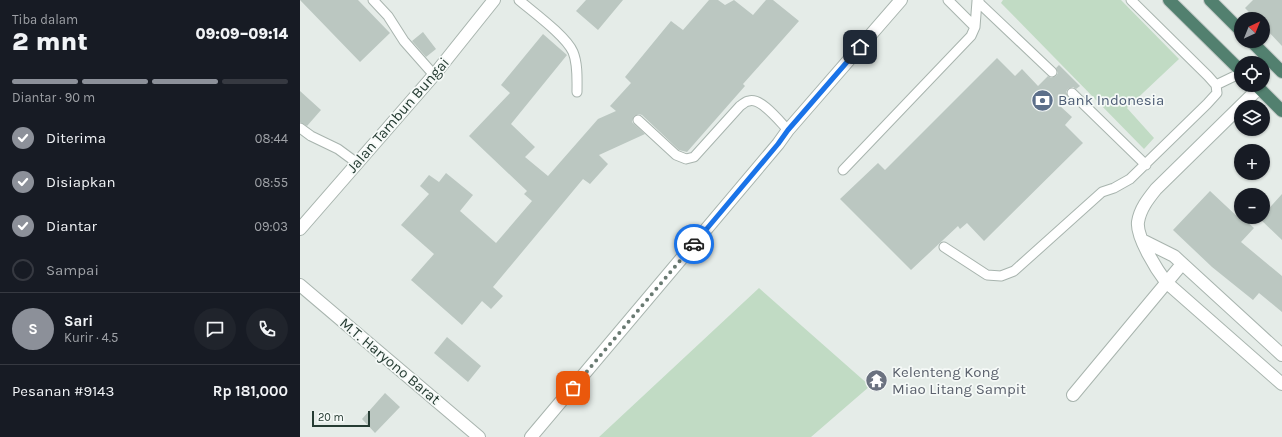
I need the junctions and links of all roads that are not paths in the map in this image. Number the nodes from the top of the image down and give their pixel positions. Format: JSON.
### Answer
{"nodes":[{"id":1,"x":373,"y":0,"type":"edge"},
{"id":2,"x":494,"y":0,"type":"edge"},
{"id":3,"x":519,"y":0,"type":"edge"},
{"id":4,"x":902,"y":0,"type":"edge"},
{"id":5,"x":948,"y":0,"type":"edge"},
{"id":6,"x":1131,"y":0,"type":"edge"},
{"id":7,"x":1169,"y":0,"type":"edge"},
{"id":8,"x":1210,"y":0,"type":"edge"},
{"id":9,"x":978,"y":1,"type":"edge"},
{"id":10,"x":1234,"y":24,"type":"edge"},
{"id":11,"x":976,"y":26,"type":"junction"},
{"id":12,"x":1258,"y":48,"type":"edge"},
{"id":13,"x":1234,"y":65,"type":"edge"},
{"id":14,"x":1052,"y":72,"type":"dead end"},
{"id":15,"x":1282,"y":72,"type":"edge"},
{"id":16,"x":434,"y":75,"type":"junction"},
{"id":17,"x":1234,"y":76,"type":"edge"},
{"id":18,"x":1216,"y":85,"type":"junction"},
{"id":19,"x":577,"y":92,"type":"dead end"},
{"id":20,"x":1252,"y":92,"type":"edge"},
{"id":21,"x":1264,"y":92,"type":"edge"},
{"id":22,"x":1072,"y":93,"type":"dead end"},
{"id":23,"x":1282,"y":111,"type":"edge"},
{"id":24,"x":638,"y":120,"type":"dead end"},
{"id":25,"x":300,"y":128,"type":"edge"},
{"id":26,"x":788,"y":130,"type":"junction"},
{"id":27,"x":357,"y":163,"type":"junction"},
{"id":28,"x":1146,"y":164,"type":"junction"},
{"id":29,"x":843,"y":170,"type":"dead end"},
{"id":30,"x":300,"y":229,"type":"edge"},
{"id":31,"x":1142,"y":240,"type":"junction"},
{"id":32,"x":944,"y":247,"type":"dead end"},
{"id":33,"x":1182,"y":264,"type":"junction"},
{"id":34,"x":1166,"y":282,"type":"junction"},
{"id":35,"x":300,"y":285,"type":"edge"},
{"id":36,"x":1282,"y":354,"type":"edge"},
{"id":37,"x":1282,"y":384,"type":"edge"},
{"id":38,"x":1073,"y":395,"type":"dead end"},
{"id":39,"x":479,"y":437,"type":"edge"},
{"id":40,"x":531,"y":437,"type":"edge"}],
"edges":[{"from":1,"to":16,"type":"lane"},
{"from":2,"to":16,"type":"street","name":"Jalan Tambun Bungai"},
{"from":3,"to":19,"type":"lane"},
{"from":4,"to":26,"type":"street"},
{"from":5,"to":11,"type":"lane"},
{"from":6,"to":18,"type":"lane"},
{"from":7,"to":13,"type":"highway"},
{"from":8,"to":10,"type":"highway"},
{"from":9,"to":11,"type":"lane"},
{"from":9,"to":14,"type":"lane"},
{"from":11,"to":29,"type":"lane"},
{"from":12,"to":15,"type":"highway"},
{"from":16,"to":27,"type":"street","name":"Jalan Tambun Bungai"},
{"from":17,"to":18,"type":"lane"},
{"from":18,"to":28,"type":"lane"},
{"from":20,"to":31,"type":"street"},
{"from":21,"to":23,"type":"highway"},
{"from":22,"to":28,"type":"lane"},
{"from":24,"to":26,"type":"lane"},
{"from":25,"to":27,"type":"lane"},
{"from":26,"to":40,"type":"street"},
{"from":27,"to":30,"type":"street","name":"Jalan Tambun Bungai"},
{"from":28,"to":32,"type":"lane"},
{"from":31,"to":33,"type":"street"},
{"from":31,"to":34,"type":"street"},
{"from":33,"to":34,"type":"street"},
{"from":33,"to":36,"type":"street"},
{"from":34,"to":37,"type":"street"},
{"from":34,"to":38,"type":"street"},
{"from":35,"to":39,"type":"street","name":"M.T. Haryono Barat"}]}
